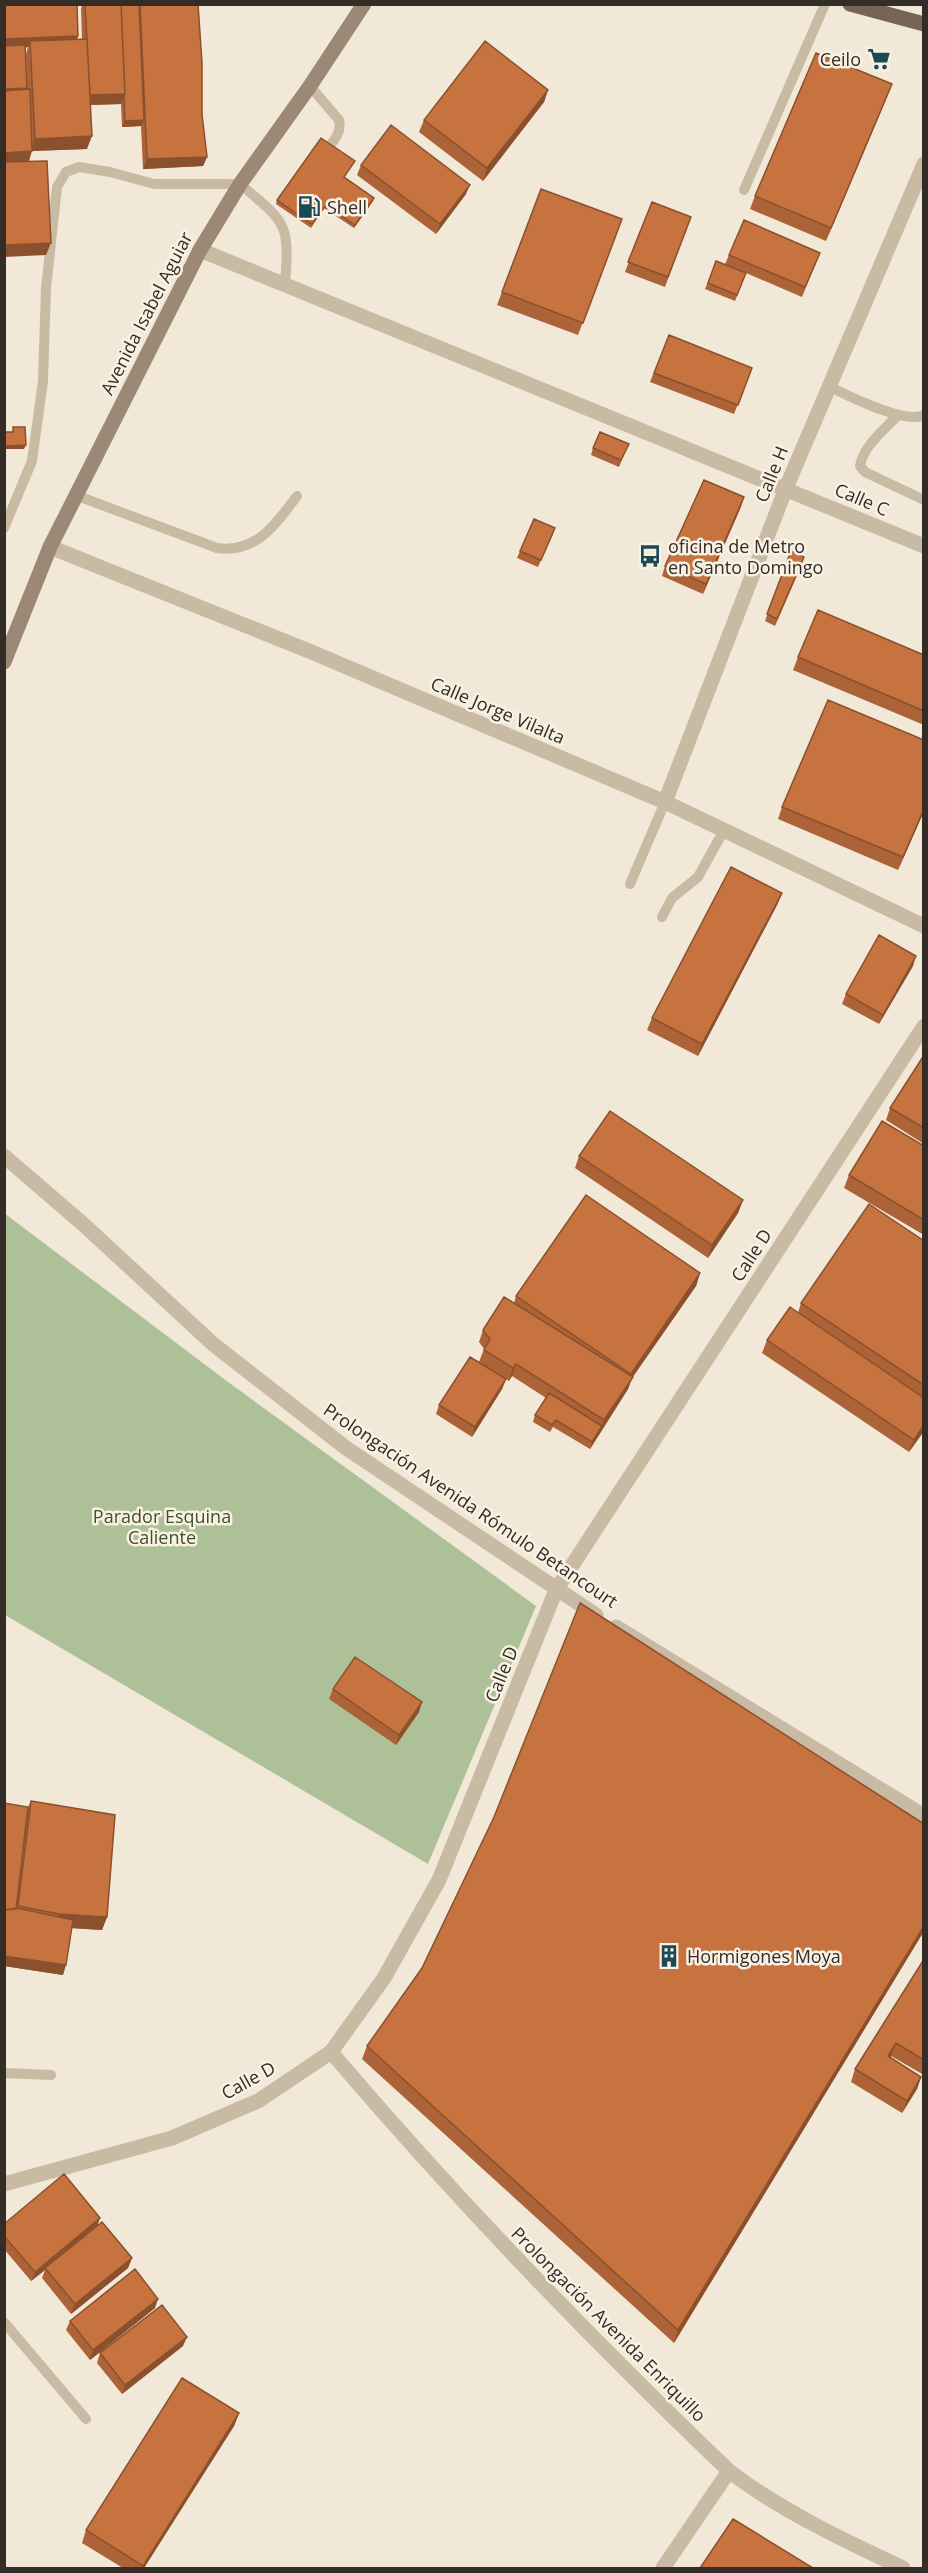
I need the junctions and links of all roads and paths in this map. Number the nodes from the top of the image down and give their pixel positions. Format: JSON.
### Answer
{"nodes":[{"id":1,"x":364,"y":4,"type":"edge"},
{"id":2,"x":825,"y":4,"type":"edge"},
{"id":3,"x":850,"y":4,"type":"edge"},
{"id":4,"x":924,"y":24,"type":"edge"},
{"id":5,"x":310,"y":86,"type":"junction"},
{"id":6,"x":318,"y":161,"type":"edge"},
{"id":7,"x":924,"y":164,"type":"edge"},
{"id":8,"x":240,"y":184,"type":"junction"},
{"id":9,"x":744,"y":190,"type":"dead end"},
{"id":10,"x":200,"y":250,"type":"junction"},
{"id":11,"x":285,"y":285,"type":"junction"},
{"id":12,"x":828,"y":386,"type":"junction"},
{"id":13,"x":898,"y":415,"type":"junction"},
{"id":14,"x":924,"y":415,"type":"edge"},
{"id":15,"x":786,"y":488,"type":"junction"},
{"id":16,"x":75,"y":495,"type":"junction"},
{"id":17,"x":297,"y":496,"type":"dead end"},
{"id":18,"x":924,"y":500,"type":"edge"},
{"id":19,"x":4,"y":528,"type":"edge"},
{"id":20,"x":924,"y":546,"type":"edge"},
{"id":21,"x":50,"y":547,"type":"junction"},
{"id":22,"x":6,"y":653,"type":"edge"},
{"id":23,"x":665,"y":802,"type":"junction"},
{"id":24,"x":724,"y":830,"type":"junction"},
{"id":25,"x":630,"y":884,"type":"dead end"},
{"id":26,"x":662,"y":917,"type":"dead end"},
{"id":27,"x":924,"y":926,"type":"edge"},
{"id":28,"x":924,"y":1026,"type":"edge"},
{"id":29,"x":4,"y":1156,"type":"edge"},
{"id":30,"x":556,"y":1590,"type":"junction"},
{"id":31,"x":924,"y":1816,"type":"edge"},
{"id":32,"x":331,"y":2052,"type":"junction"},
{"id":33,"x":4,"y":2073,"type":"edge"},
{"id":34,"x":51,"y":2075,"type":"dead end"},
{"id":35,"x":4,"y":2184,"type":"edge"},
{"id":36,"x":4,"y":2322,"type":"edge"},
{"id":37,"x":86,"y":2419,"type":"dead end"},
{"id":38,"x":729,"y":2471,"type":"junction"},
{"id":39,"x":663,"y":2568,"type":"edge"},
{"id":40,"x":903,"y":2568,"type":"edge"}],
"edges":[{"from":1,"to":5,"type":"main road","name":"Avenida Isabel Aguiar"},
{"from":2,"to":9,"type":"lane"},
{"from":3,"to":4,"type":"main road"},
{"from":5,"to":6,"type":"lane"},
{"from":5,"to":8,"type":"main road","name":"Avenida Isabel Aguiar"},
{"from":7,"to":12,"type":"street","name":"Calle H"},
{"from":8,"to":10,"type":"main road","name":"Avenida Isabel Aguiar"},
{"from":8,"to":11,"type":"lane"},
{"from":8,"to":19,"type":"lane"},
{"from":10,"to":11,"type":"street","name":"Calle C"},
{"from":10,"to":16,"type":"main road","name":"Avenida Isabel Aguiar"},
{"from":11,"to":15,"type":"street","name":"Calle C"},
{"from":12,"to":13,"type":"lane"},
{"from":12,"to":15,"type":"street","name":"Calle H"},
{"from":13,"to":14,"type":"lane"},
{"from":13,"to":18,"type":"lane"},
{"from":15,"to":20,"type":"street","name":"Calle C"},
{"from":15,"to":23,"type":"street","name":"Calle H"},
{"from":16,"to":17,"type":"lane"},
{"from":16,"to":21,"type":"main road","name":"Avenida Isabel Aguiar"},
{"from":21,"to":22,"type":"main road","name":"Avenida Isabel Aguiar"},
{"from":21,"to":23,"type":"street","name":"Calle Jorge Vilalta"},
{"from":23,"to":24,"type":"street","name":"Calle Jorge Vilalta"},
{"from":23,"to":25,"type":"lane"},
{"from":24,"to":26,"type":"lane"},
{"from":24,"to":27,"type":"street","name":"Calle Jorge Vilalta"},
{"from":28,"to":30,"type":"street","name":"Calle D"},
{"from":29,"to":30,"type":"street","name":"Prolongación Avenida Rómulo Betancourt"},
{"from":30,"to":31,"type":"street","name":"Prolongación Avenida Rómulo Betancourt"},
{"from":30,"to":32,"type":"street","name":"Calle D"},
{"from":32,"to":35,"type":"street","name":"Calle D"},
{"from":32,"to":38,"type":"street","name":"Prolongación Avenida Enriquillo"},
{"from":33,"to":34,"type":"lane"},
{"from":36,"to":37,"type":"lane"},
{"from":38,"to":39,"type":"street"},
{"from":38,"to":40,"type":"street","name":"Prolongación Avenida Enriquillo"}]}
